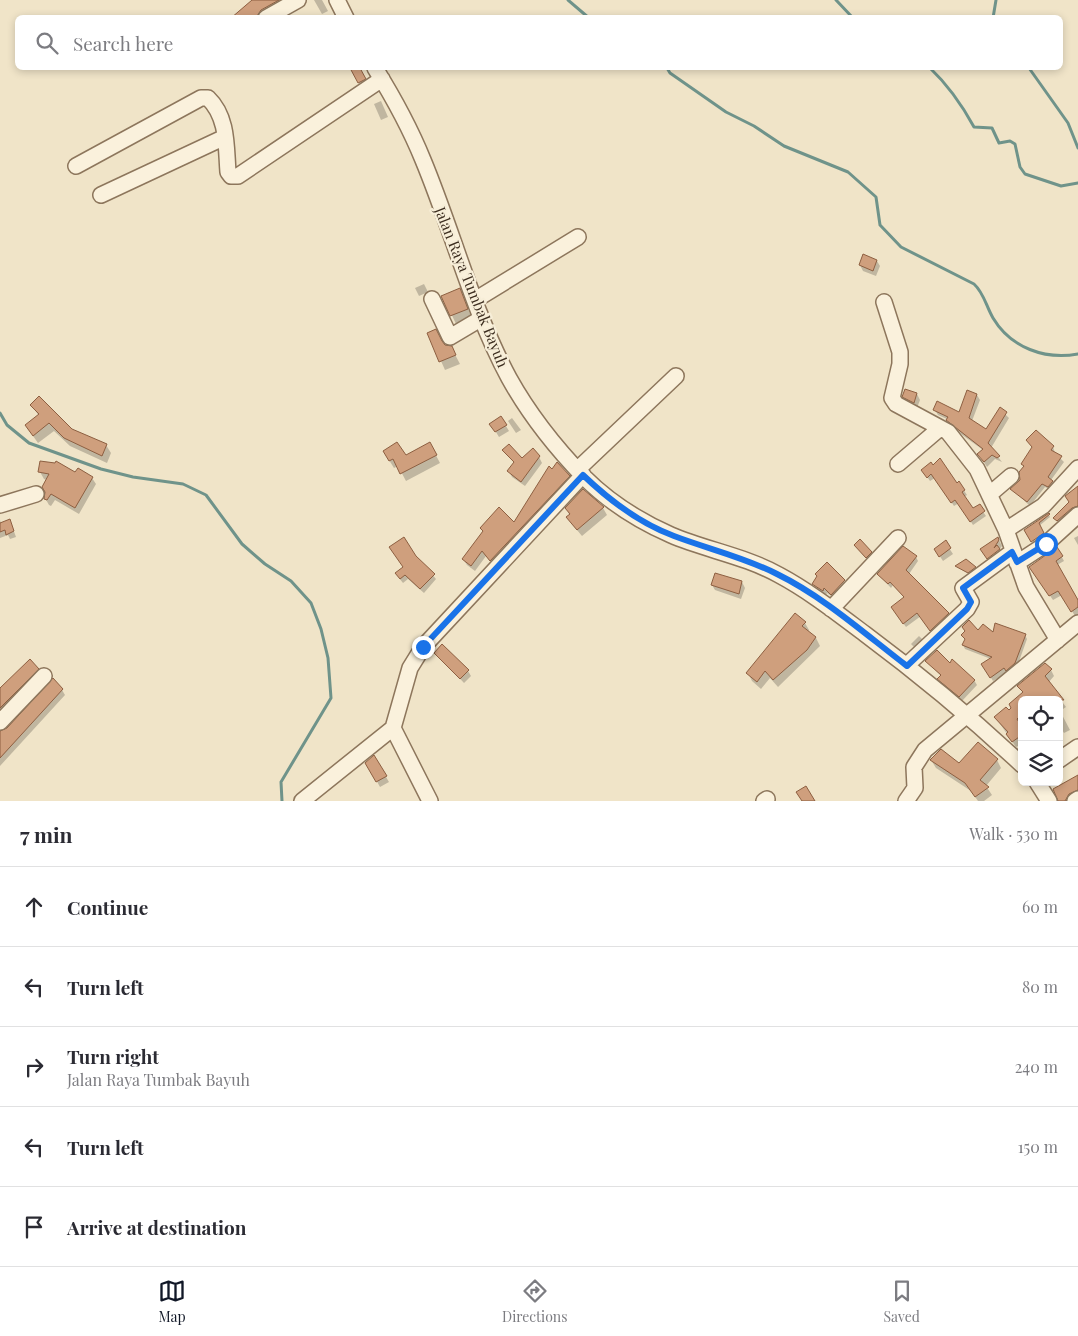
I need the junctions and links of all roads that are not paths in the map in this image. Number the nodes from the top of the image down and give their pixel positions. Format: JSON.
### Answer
{"nodes":[{"id":1,"x":298,"y":0,"type":"edge"},
{"id":2,"x":337,"y":0,"type":"edge"},
{"id":3,"x":271,"y":15,"type":"edge"},
{"id":4,"x":344,"y":15,"type":"edge"},
{"id":5,"x":378,"y":73,"type":"edge"},
{"id":6,"x":225,"y":136,"type":"junction"},
{"id":7,"x":76,"y":166,"type":"dead end"},
{"id":8,"x":101,"y":196,"type":"dead end"},
{"id":9,"x":578,"y":237,"type":"dead end"},
{"id":10,"x":432,"y":299,"type":"dead end"},
{"id":11,"x":475,"y":300,"type":"junction"},
{"id":12,"x":884,"y":302,"type":"dead end"},
{"id":13,"x":482,"y":318,"type":"junction"},
{"id":14,"x":676,"y":376,"type":"dead end"},
{"id":15,"x":939,"y":429,"type":"junction"},
{"id":16,"x":898,"y":464,"type":"dead end"},
{"id":17,"x":1078,"y":468,"type":"edge"},
{"id":18,"x":580,"y":472,"type":"junction"},
{"id":19,"x":1011,"y":476,"type":"dead end"},
{"id":20,"x":36,"y":494,"type":"dead end"},
{"id":21,"x":990,"y":494,"type":"junction"},
{"id":22,"x":0,"y":505,"type":"edge"},
{"id":23,"x":1078,"y":516,"type":"edge"},
{"id":24,"x":1006,"y":530,"type":"junction"},
{"id":25,"x":898,"y":538,"type":"dead end"},
{"id":26,"x":1014,"y":557,"type":"junction"},
{"id":27,"x":831,"y":609,"type":"junction"},
{"id":28,"x":1078,"y":623,"type":"edge"},
{"id":29,"x":1058,"y":640,"type":"junction"},
{"id":30,"x":907,"y":666,"type":"junction"},
{"id":31,"x":44,"y":676,"type":"dead end"},
{"id":32,"x":968,"y":715,"type":"junction"},
{"id":33,"x":0,"y":722,"type":"edge"},
{"id":34,"x":393,"y":728,"type":"junction"},
{"id":35,"x":1078,"y":747,"type":"edge"},
{"id":36,"x":1063,"y":757,"type":"edge"},
{"id":37,"x":1018,"y":760,"type":"edge"},
{"id":38,"x":1040,"y":786,"type":"edge"},
{"id":39,"x":1078,"y":799,"type":"edge"},
{"id":40,"x":302,"y":801,"type":"edge"},
{"id":41,"x":430,"y":801,"type":"edge"},
{"id":42,"x":906,"y":801,"type":"edge"},
{"id":43,"x":1049,"y":801,"type":"edge"},
{"id":44,"x":1075,"y":801,"type":"edge"}],
"edges":[{"from":1,"to":3,"type":"street"},
{"from":2,"to":4,"type":"street"},
{"from":5,"to":6,"type":"street"},
{"from":5,"to":11,"type":"street","name":"Jalan Raya Tumbak Bayuh"},
{"from":6,"to":7,"type":"street"},
{"from":6,"to":8,"type":"street"},
{"from":9,"to":11,"type":"street"},
{"from":10,"to":13,"type":"street"},
{"from":11,"to":13,"type":"street","name":"Jalan Raya Tumbak Bayuh"},
{"from":12,"to":15,"type":"street"},
{"from":13,"to":18,"type":"street","name":"Jalan Raya Tumbak Bayuh"},
{"from":14,"to":18,"type":"street"},
{"from":15,"to":16,"type":"street"},
{"from":15,"to":21,"type":"street"},
{"from":17,"to":24,"type":"street"},
{"from":18,"to":27,"type":"street","name":"Jalan Raya Tumbak Bayuh"},
{"from":18,"to":34,"type":"street"},
{"from":19,"to":21,"type":"street"},
{"from":20,"to":22,"type":"street"},
{"from":21,"to":24,"type":"street"},
{"from":23,"to":26,"type":"street"},
{"from":24,"to":26,"type":"street"},
{"from":25,"to":27,"type":"street"},
{"from":26,"to":29,"type":"street"},
{"from":26,"to":30,"type":"street"},
{"from":27,"to":30,"type":"street","name":"Jalan Raya Tumbak Bayuh"},
{"from":28,"to":29,"type":"street"},
{"from":29,"to":32,"type":"street"},
{"from":30,"to":32,"type":"street","name":"Jalan Raya Tumbak Bayuh"},
{"from":31,"to":33,"type":"street"},
{"from":32,"to":37,"type":"street","name":"Jalan Raya Tumbak Bayuh"},
{"from":32,"to":42,"type":"street"},
{"from":34,"to":40,"type":"street"},
{"from":34,"to":41,"type":"street"},
{"from":35,"to":36,"type":"street"},
{"from":38,"to":43,"type":"street"},
{"from":39,"to":44,"type":"street"}]}
